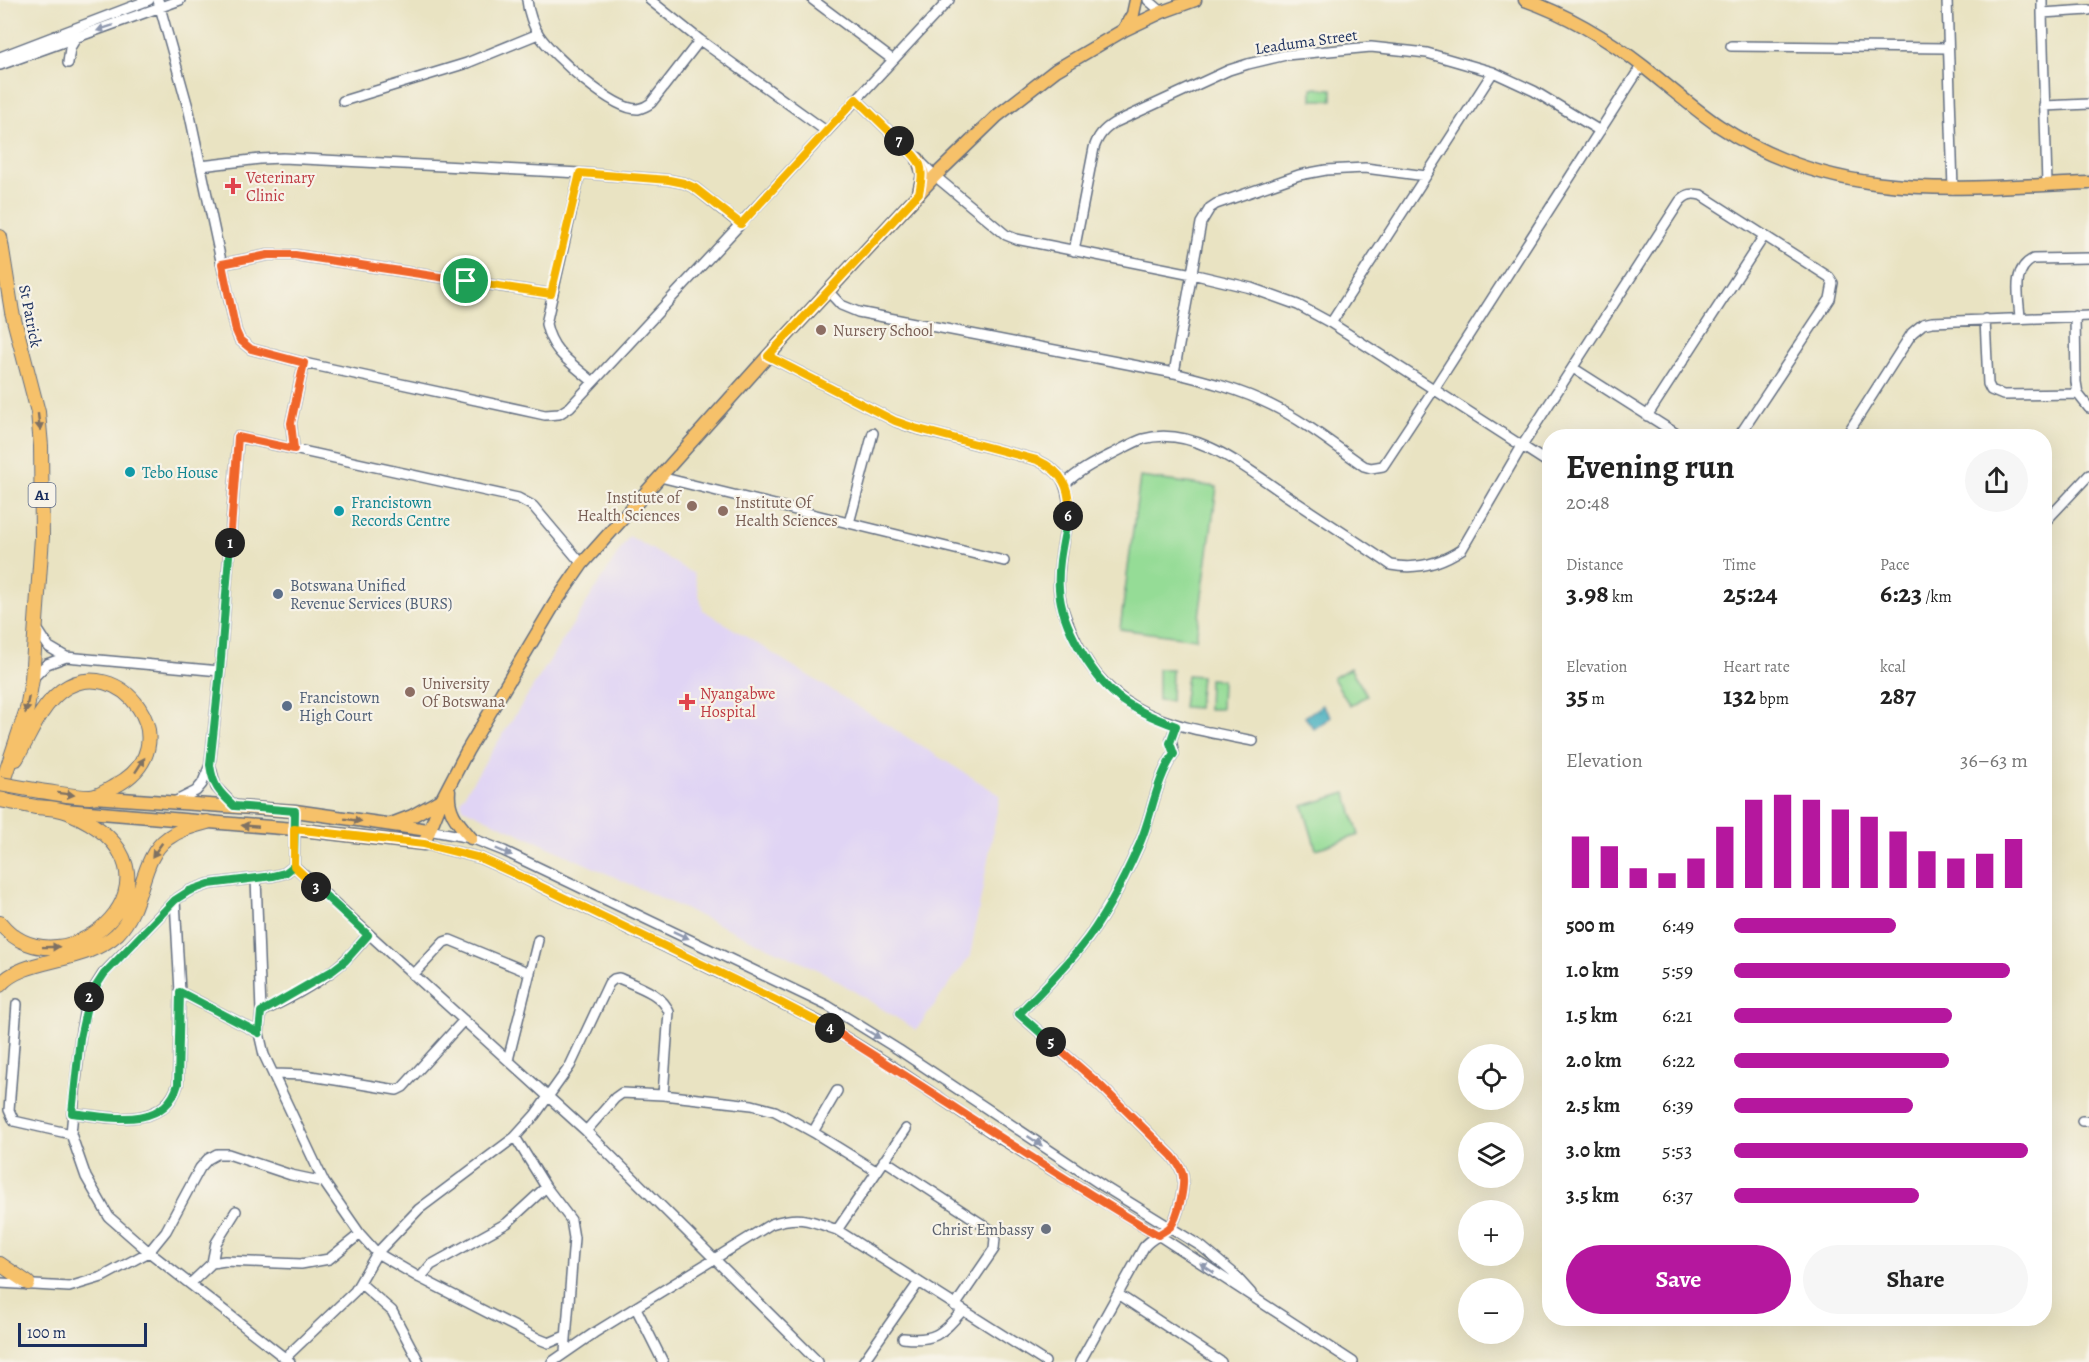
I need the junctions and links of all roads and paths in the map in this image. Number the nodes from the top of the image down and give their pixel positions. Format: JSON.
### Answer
{"nodes":[{"id":1,"x":149,"y":0,"type":"edge"},
{"id":2,"x":180,"y":0,"type":"edge"},
{"id":3,"x":527,"y":0,"type":"edge"},
{"id":4,"x":650,"y":0,"type":"edge"},
{"id":5,"x":813,"y":0,"type":"edge"},
{"id":6,"x":949,"y":0,"type":"edge"},
{"id":7,"x":1136,"y":0,"type":"edge"},
{"id":8,"x":1148,"y":0,"type":"edge"},
{"id":9,"x":1195,"y":0,"type":"edge"},
{"id":10,"x":1525,"y":0,"type":"edge"},
{"id":11,"x":1947,"y":0,"type":"edge"},
{"id":12,"x":2042,"y":0,"type":"edge"},
{"id":13,"x":160,"y":4,"type":"edge"},
{"id":14,"x":2089,"y":10,"type":"edge"},
{"id":15,"x":1162,"y":12,"type":"junction"},
{"id":16,"x":2042,"y":13,"type":"junction"},
{"id":17,"x":1124,"y":30,"type":"junction"},
{"id":18,"x":538,"y":34,"type":"junction"},
{"id":19,"x":76,"y":38,"type":"junction"},
{"id":20,"x":700,"y":39,"type":"junction"},
{"id":21,"x":1731,"y":46,"type":"dead end"},
{"id":22,"x":1948,"y":48,"type":"junction"},
{"id":23,"x":46,"y":49,"type":"junction"},
{"id":24,"x":0,"y":57,"type":"edge"},
{"id":25,"x":893,"y":60,"type":"junction"},
{"id":26,"x":0,"y":65,"type":"edge"},
{"id":27,"x":1642,"y":65,"type":"junction"},
{"id":28,"x":1493,"y":72,"type":"junction"},
{"id":29,"x":856,"y":99,"type":"junction"},
{"id":30,"x":344,"y":101,"type":"dead end"},
{"id":31,"x":2089,"y":105,"type":"edge"},
{"id":32,"x":2044,"y":106,"type":"junction"},
{"id":33,"x":826,"y":131,"type":"junction"},
{"id":34,"x":1600,"y":131,"type":"junction"},
{"id":35,"x":918,"y":159,"type":"junction"},
{"id":36,"x":201,"y":166,"type":"junction"},
{"id":37,"x":580,"y":173,"type":"junction"},
{"id":38,"x":935,"y":176,"type":"junction"},
{"id":39,"x":1426,"y":176,"type":"junction"},
{"id":40,"x":2089,"y":183,"type":"edge"},
{"id":41,"x":2047,"y":185,"type":"junction"},
{"id":42,"x":1953,"y":189,"type":"junction"},
{"id":43,"x":919,"y":193,"type":"junction"},
{"id":44,"x":741,"y":224,"type":"junction"},
{"id":45,"x":1764,"y":236,"type":"junction"},
{"id":46,"x":0,"y":237,"type":"edge"},
{"id":47,"x":1074,"y":251,"type":"junction"},
{"id":48,"x":2089,"y":258,"type":"edge"},
{"id":49,"x":222,"y":264,"type":"junction"},
{"id":50,"x":1192,"y":274,"type":"junction"},
{"id":51,"x":828,"y":291,"type":"junction"},
{"id":52,"x":551,"y":294,"type":"junction"},
{"id":53,"x":2075,"y":316,"type":"junction"},
{"id":54,"x":2089,"y":316,"type":"edge"},
{"id":55,"x":2020,"y":318,"type":"junction"},
{"id":56,"x":1985,"y":319,"type":"junction"},
{"id":57,"x":1331,"y":323,"type":"junction"},
{"id":58,"x":768,"y":356,"type":"junction"},
{"id":59,"x":304,"y":363,"type":"junction"},
{"id":60,"x":1573,"y":368,"type":"junction"},
{"id":61,"x":1174,"y":373,"type":"junction"},
{"id":62,"x":593,"y":382,"type":"junction"},
{"id":63,"x":1434,"y":389,"type":"junction"},
{"id":64,"x":2078,"y":394,"type":"junction"},
{"id":65,"x":2089,"y":408,"type":"edge"},
{"id":66,"x":1647,"y":416,"type":"junction"},
{"id":67,"x":1668,"y":429,"type":"edge"},
{"id":68,"x":1744,"y":429,"type":"edge"},
{"id":69,"x":1851,"y":429,"type":"edge"},
{"id":70,"x":873,"y":433,"type":"dead end"},
{"id":71,"x":1522,"y":446,"type":"junction"},
{"id":72,"x":294,"y":449,"type":"junction"},
{"id":73,"x":1542,"y":459,"type":"edge"},
{"id":74,"x":2089,"y":475,"type":"edge"},
{"id":75,"x":660,"y":477,"type":"junction"},
{"id":76,"x":1065,"y":484,"type":"junction"},
{"id":77,"x":2052,"y":514,"type":"edge"},
{"id":78,"x":849,"y":523,"type":"junction"},
{"id":79,"x":1004,"y":561,"type":"dead end"},
{"id":80,"x":582,"y":564,"type":"junction"},
{"id":81,"x":35,"y":626,"type":"junction"},
{"id":82,"x":66,"y":657,"type":"junction"},
{"id":83,"x":220,"y":671,"type":"junction"},
{"id":84,"x":32,"y":679,"type":"junction"},
{"id":85,"x":1176,"y":726,"type":"junction"},
{"id":86,"x":1210,"y":732,"type":"dead end"},
{"id":87,"x":18,"y":736,"type":"junction"},
{"id":88,"x":0,"y":747,"type":"edge"},
{"id":89,"x":210,"y":765,"type":"junction"},
{"id":90,"x":450,"y":783,"type":"junction"},
{"id":91,"x":1,"y":785,"type":"edge"},
{"id":92,"x":93,"y":797,"type":"junction"},
{"id":93,"x":442,"y":798,"type":"junction"},
{"id":94,"x":0,"y":800,"type":"edge"},
{"id":95,"x":173,"y":802,"type":"junction"},
{"id":96,"x":234,"y":806,"type":"junction"},
{"id":97,"x":65,"y":810,"type":"junction"},
{"id":98,"x":295,"y":811,"type":"junction"},
{"id":99,"x":207,"y":822,"type":"junction"},
{"id":100,"x":388,"y":825,"type":"junction"},
{"id":101,"x":294,"y":829,"type":"junction"},
{"id":102,"x":428,"y":830,"type":"junction"},
{"id":103,"x":471,"y":838,"type":"junction"},
{"id":104,"x":424,"y":844,"type":"junction"},
{"id":105,"x":294,"y":866,"type":"junction"},
{"id":106,"x":256,"y":878,"type":"junction"},
{"id":107,"x":175,"y":900,"type":"junction"},
{"id":108,"x":0,"y":922,"type":"edge"},
{"id":109,"x":368,"y":935,"type":"junction"},
{"id":110,"x":538,"y":940,"type":"dead end"},
{"id":111,"x":530,"y":973,"type":"junction"},
{"id":112,"x":413,"y":975,"type":"junction"},
{"id":113,"x":0,"y":985,"type":"edge"},
{"id":114,"x":180,"y":992,"type":"junction"},
{"id":115,"x":17,"y":1004,"type":"dead end"},
{"id":116,"x":261,"y":1012,"type":"junction"},
{"id":117,"x":464,"y":1020,"type":"junction"},
{"id":118,"x":259,"y":1033,"type":"junction"},
{"id":119,"x":508,"y":1060,"type":"junction"},
{"id":120,"x":274,"y":1074,"type":"junction"},
{"id":121,"x":837,"y":1091,"type":"dead end"},
{"id":122,"x":663,"y":1095,"type":"junction"},
{"id":123,"x":548,"y":1097,"type":"junction"},
{"id":124,"x":72,"y":1113,"type":"junction"},
{"id":125,"x":906,"y":1129,"type":"dead end"},
{"id":126,"x":586,"y":1131,"type":"junction"},
{"id":127,"x":813,"y":1132,"type":"junction"},
{"id":128,"x":71,"y":1134,"type":"junction"},
{"id":129,"x":515,"y":1137,"type":"junction"},
{"id":130,"x":884,"y":1160,"type":"junction"},
{"id":131,"x":876,"y":1170,"type":"junction"},
{"id":132,"x":324,"y":1182,"type":"junction"},
{"id":133,"x":546,"y":1187,"type":"junction"},
{"id":134,"x":236,"y":1211,"type":"dead end"},
{"id":135,"x":1170,"y":1227,"type":"junction"},
{"id":136,"x":837,"y":1230,"type":"junction"},
{"id":137,"x":360,"y":1234,"type":"junction"},
{"id":138,"x":1158,"y":1235,"type":"junction"},
{"id":139,"x":149,"y":1252,"type":"junction"},
{"id":140,"x":377,"y":1254,"type":"junction"},
{"id":141,"x":716,"y":1259,"type":"junction"},
{"id":142,"x":212,"y":1263,"type":"junction"},
{"id":143,"x":0,"y":1264,"type":"edge"},
{"id":144,"x":420,"y":1278,"type":"junction"},
{"id":145,"x":919,"y":1282,"type":"junction"},
{"id":146,"x":0,"y":1283,"type":"edge"},
{"id":147,"x":191,"y":1283,"type":"junction"},
{"id":148,"x":360,"y":1283,"type":"junction"},
{"id":149,"x":28,"y":1284,"type":"junction"},
{"id":150,"x":1119,"y":1296,"type":"junction"},
{"id":151,"x":1257,"y":1299,"type":"junction"},
{"id":152,"x":636,"y":1308,"type":"junction"},
{"id":153,"x":959,"y":1308,"type":"junction"},
{"id":154,"x":565,"y":1336,"type":"junction"},
{"id":155,"x":903,"y":1338,"type":"dead end"},
{"id":156,"x":565,"y":1352,"type":"junction"},
{"id":157,"x":287,"y":1360,"type":"edge"},
{"id":158,"x":419,"y":1362,"type":"edge"},
{"id":159,"x":553,"y":1362,"type":"edge"},
{"id":160,"x":663,"y":1362,"type":"edge"},
{"id":161,"x":818,"y":1362,"type":"edge"},
{"id":162,"x":863,"y":1362,"type":"edge"},
{"id":163,"x":1045,"y":1362,"type":"edge"},
{"id":164,"x":1080,"y":1362,"type":"edge"},
{"id":165,"x":1221,"y":1362,"type":"edge"},
{"id":166,"x":1353,"y":1362,"type":"edge"}],
"edges":[{"from":1,"to":24,"type":"street"},
{"from":2,"to":13,"type":"street"},
{"from":3,"to":18,"type":"street"},
{"from":4,"to":20,"type":"street"},
{"from":5,"to":25,"type":"street"},
{"from":6,"to":25,"type":"street"},
{"from":7,"to":17,"type":"main road"},
{"from":8,"to":15,"type":"street"},
{"from":9,"to":15,"type":"main road"},
{"from":10,"to":27,"type":"main road"},
{"from":11,"to":22,"type":"street"},
{"from":12,"to":16,"type":"street"},
{"from":13,"to":19,"type":"street","one_way":true},
{"from":13,"to":36,"type":"street"},
{"from":14,"to":16,"type":"street"},
{"from":15,"to":17,"type":"main road"},
{"from":16,"to":32,"type":"street"},
{"from":17,"to":38,"type":"main road"},
{"from":18,"to":20,"type":"street"},
{"from":18,"to":30,"type":"street"},
{"from":19,"to":23,"type":"street"},
{"from":19,"to":23,"type":"street"},
{"from":20,"to":33,"type":"street"},
{"from":21,"to":22,"type":"street"},
{"from":22,"to":42,"type":"street"},
{"from":23,"to":26,"type":"street"},
{"from":25,"to":29,"type":"street"},
{"from":27,"to":34,"type":"street"},
{"from":27,"to":42,"type":"main road"},
{"from":28,"to":34,"type":"street","name":"Leaduma Street"},
{"from":28,"to":39,"type":"street"},
{"from":28,"to":47,"type":"street","name":"Leaduma Street"},
{"from":29,"to":33,"type":"street"},
{"from":29,"to":35,"type":"street"},
{"from":31,"to":32,"type":"street"},
{"from":32,"to":41,"type":"street"},
{"from":33,"to":44,"type":"street"},
{"from":34,"to":63,"type":"street"},
{"from":35,"to":38,"type":"street"},
{"from":35,"to":43,"type":"main road"},
{"from":36,"to":37,"type":"street"},
{"from":36,"to":49,"type":"street"},
{"from":37,"to":44,"type":"street"},
{"from":37,"to":52,"type":"street"},
{"from":38,"to":43,"type":"main road"},
{"from":38,"to":47,"type":"street"},
{"from":39,"to":50,"type":"street"},
{"from":39,"to":57,"type":"street"},
{"from":40,"to":41,"type":"main road"},
{"from":41,"to":42,"type":"main road"},
{"from":43,"to":51,"type":"main road"},
{"from":44,"to":62,"type":"street"},
{"from":45,"to":60,"type":"street"},
{"from":45,"to":66,"type":"street"},
{"from":45,"to":68,"type":"street"},
{"from":46,"to":81,"type":"highway","name":"St Patrick","number":"A1","one_way":true},
{"from":47,"to":50,"type":"street"},
{"from":48,"to":55,"type":"street"},
{"from":49,"to":52,"type":"street"},
{"from":49,"to":59,"type":"street"},
{"from":50,"to":57,"type":"street"},
{"from":50,"to":61,"type":"street"},
{"from":51,"to":58,"type":"main road"},
{"from":51,"to":61,"type":"street"},
{"from":52,"to":62,"type":"street"},
{"from":53,"to":54,"type":"street"},
{"from":53,"to":55,"type":"street"},
{"from":53,"to":64,"type":"street"},
{"from":55,"to":56,"type":"street"},
{"from":56,"to":64,"type":"street"},
{"from":56,"to":69,"type":"street"},
{"from":57,"to":63,"type":"street"},
{"from":58,"to":75,"type":"main road"},
{"from":58,"to":76,"type":"street"},
{"from":59,"to":62,"type":"street"},
{"from":59,"to":72,"type":"street"},
{"from":60,"to":66,"type":"street"},
{"from":60,"to":71,"type":"street"},
{"from":61,"to":63,"type":"street"},
{"from":63,"to":71,"type":"street"},
{"from":64,"to":65,"type":"street"},
{"from":66,"to":67,"type":"street"},
{"from":70,"to":78,"type":"street"},
{"from":71,"to":73,"type":"street"},
{"from":71,"to":76,"type":"street"},
{"from":72,"to":80,"type":"street"},
{"from":72,"to":83,"type":"street"},
{"from":74,"to":77,"type":"street"},
{"from":75,"to":78,"type":"street"},
{"from":75,"to":80,"type":"main road"},
{"from":76,"to":85,"type":"street"},
{"from":78,"to":79,"type":"street"},
{"from":80,"to":90,"type":"main road"},
{"from":81,"to":82,"type":"street"},
{"from":81,"to":84,"type":"highway","number":"A1"},
{"from":82,"to":83,"type":"street"},
{"from":82,"to":84,"type":"street"},
{"from":83,"to":89,"type":"street"},
{"from":84,"to":87,"type":"highway","number":"A1","one_way":true},
{"from":85,"to":86,"type":"street"},
{"from":85,"to":135,"type":"street"},
{"from":87,"to":88,"type":"highway"},
{"from":87,"to":91,"type":"highway","number":"A1"},
{"from":89,"to":95,"type":"street"},
{"from":89,"to":96,"type":"street"},
{"from":90,"to":93,"type":"main road"},
{"from":90,"to":103,"type":"main road"},
{"from":91,"to":92,"type":"highway","one_way":true,"bridge":true},
{"from":92,"to":91,"type":"highway","one_way":true},
{"from":92,"to":95,"type":"main road"},
{"from":93,"to":100,"type":"main road"},
{"from":93,"to":102,"type":"main road"},
{"from":94,"to":97,"type":"highway"},
{"from":95,"to":96,"type":"main road"},
{"from":96,"to":98,"type":"main road"},
{"from":97,"to":99,"type":"main road"},
{"from":108,"to":97,"type":"highway","one_way":true},
{"from":98,"to":100,"type":"main road","one_way":true},
{"from":98,"to":101,"type":"street"},
{"from":101,"to":99,"type":"main road","one_way":true},
{"from":99,"to":113,"type":"highway","one_way":true},
{"from":100,"to":102,"type":"main road"},
{"from":101,"to":104,"type":"main road"},
{"from":101,"to":105,"type":"street"},
{"from":102,"to":103,"type":"street"},
{"from":102,"to":104,"type":"main road"},
{"from":103,"to":135,"type":"street","one_way":true},
{"from":104,"to":138,"type":"street"},
{"from":105,"to":106,"type":"street"},
{"from":105,"to":109,"type":"street"},
{"from":106,"to":107,"type":"street"},
{"from":106,"to":116,"type":"street"},
{"from":107,"to":114,"type":"street"},
{"from":107,"to":124,"type":"street"},
{"from":109,"to":112,"type":"street"},
{"from":109,"to":116,"type":"street"},
{"from":110,"to":111,"type":"street"},
{"from":111,"to":112,"type":"street"},
{"from":111,"to":119,"type":"street"},
{"from":112,"to":117,"type":"street"},
{"from":114,"to":118,"type":"street"},
{"from":114,"to":124,"type":"street"},
{"from":115,"to":128,"type":"street"},
{"from":116,"to":118,"type":"street"},
{"from":117,"to":119,"type":"street"},
{"from":117,"to":120,"type":"street"},
{"from":118,"to":120,"type":"street"},
{"from":119,"to":123,"type":"street"},
{"from":120,"to":132,"type":"street"},
{"from":121,"to":127,"type":"street"},
{"from":122,"to":123,"type":"street"},
{"from":122,"to":126,"type":"street"},
{"from":122,"to":127,"type":"street"},
{"from":123,"to":126,"type":"street"},
{"from":123,"to":129,"type":"street"},
{"from":124,"to":128,"type":"street"},
{"from":125,"to":130,"type":"street"},
{"from":126,"to":141,"type":"street"},
{"from":127,"to":131,"type":"street"},
{"from":128,"to":139,"type":"street"},
{"from":129,"to":133,"type":"street"},
{"from":129,"to":140,"type":"street"},
{"from":130,"to":131,"type":"street"},
{"from":130,"to":153,"type":"street"},
{"from":131,"to":136,"type":"street"},
{"from":132,"to":137,"type":"street"},
{"from":132,"to":139,"type":"street"},
{"from":133,"to":144,"type":"street"},
{"from":133,"to":154,"type":"street"},
{"from":134,"to":142,"type":"street"},
{"from":135,"to":138,"type":"street"},
{"from":135,"to":151,"type":"street"},
{"from":136,"to":141,"type":"street"},
{"from":136,"to":145,"type":"street"},
{"from":137,"to":140,"type":"street"},
{"from":137,"to":142,"type":"street"},
{"from":138,"to":150,"type":"street"},
{"from":151,"to":138,"type":"street","one_way":true},
{"from":139,"to":147,"type":"street"},
{"from":139,"to":149,"type":"street"},
{"from":140,"to":144,"type":"street"},
{"from":140,"to":148,"type":"street"},
{"from":141,"to":152,"type":"street"},
{"from":141,"to":161,"type":"street"},
{"from":142,"to":147,"type":"street"},
{"from":143,"to":149,"type":"highway"},
{"from":144,"to":154,"type":"street"},
{"from":145,"to":153,"type":"street"},
{"from":145,"to":162,"type":"street"},
{"from":146,"to":149,"type":"street"},
{"from":147,"to":157,"type":"street"},
{"from":148,"to":157,"type":"street"},
{"from":148,"to":158,"type":"street"},
{"from":150,"to":164,"type":"street"},
{"from":150,"to":165,"type":"street"},
{"from":151,"to":166,"type":"street"},
{"from":152,"to":156,"type":"street"},
{"from":152,"to":160,"type":"street"},
{"from":153,"to":155,"type":"street"},
{"from":153,"to":163,"type":"street"},
{"from":154,"to":156,"type":"street"},
{"from":156,"to":159,"type":"street"}]}
